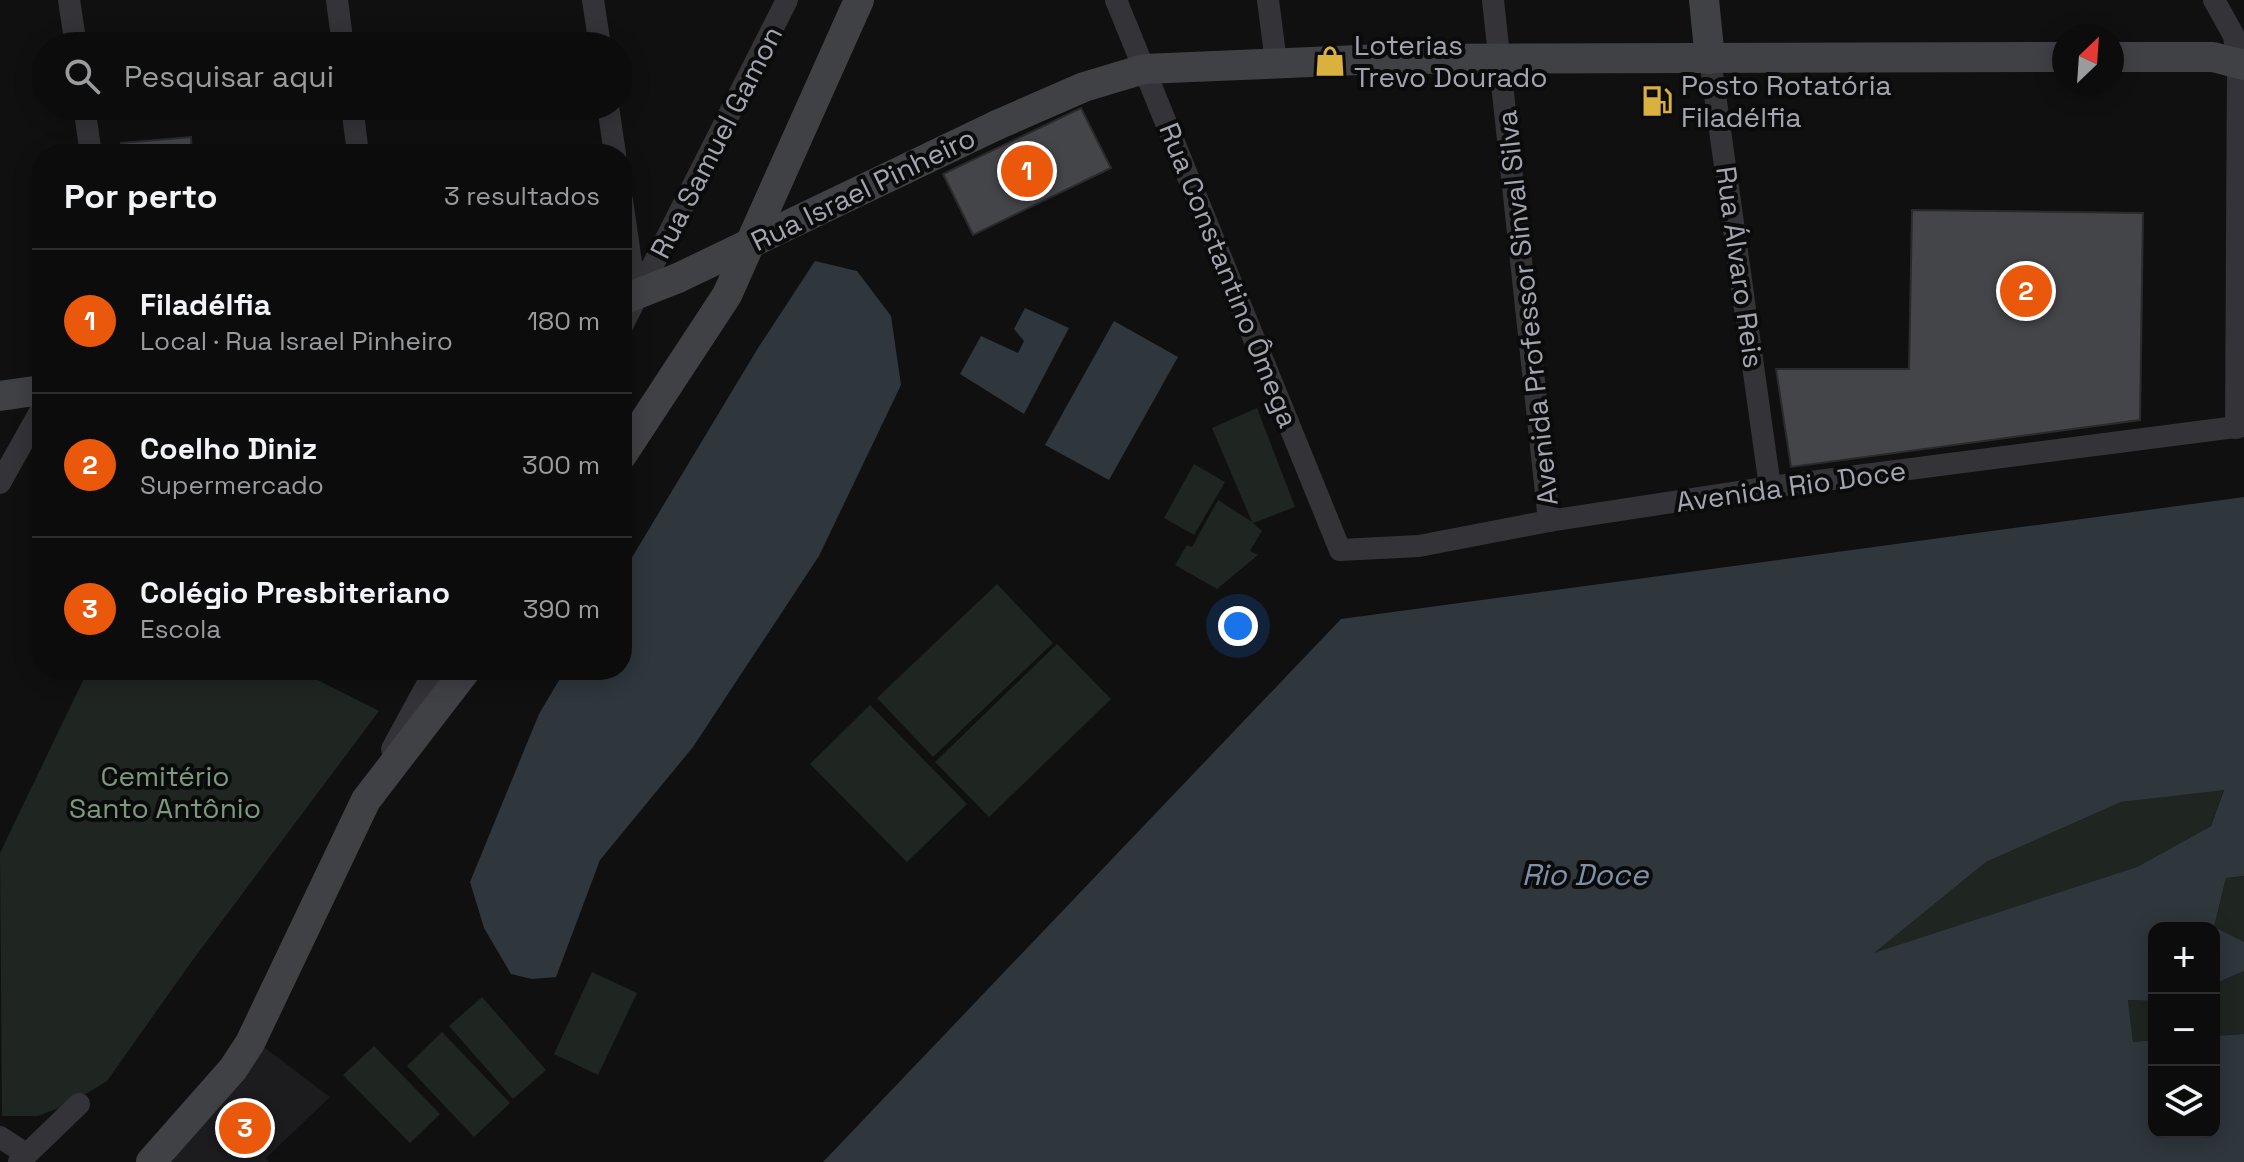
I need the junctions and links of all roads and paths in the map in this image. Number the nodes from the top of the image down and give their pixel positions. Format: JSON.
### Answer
{"nodes":[{"id":1,"x":69,"y":0,"type":"edge"},
{"id":2,"x":337,"y":0,"type":"edge"},
{"id":3,"x":593,"y":0,"type":"edge"},
{"id":4,"x":787,"y":0,"type":"edge"},
{"id":5,"x":859,"y":0,"type":"edge"},
{"id":6,"x":1116,"y":0,"type":"edge"},
{"id":7,"x":1268,"y":0,"type":"edge"},
{"id":8,"x":1493,"y":0,"type":"edge"},
{"id":9,"x":1704,"y":0,"type":"edge"},
{"id":10,"x":2214,"y":0,"type":"edge"},
{"id":11,"x":74,"y":32,"type":"edge"},
{"id":12,"x":341,"y":32,"type":"edge"},
{"id":13,"x":598,"y":32,"type":"edge"},
{"id":14,"x":2235,"y":55,"type":"edge"},
{"id":15,"x":2052,"y":57,"type":"edge"},
{"id":16,"x":2124,"y":57,"type":"edge"},
{"id":17,"x":1710,"y":59,"type":"junction"},
{"id":18,"x":1501,"y":60,"type":"junction"},
{"id":19,"x":1276,"y":62,"type":"junction"},
{"id":20,"x":1144,"y":69,"type":"junction"},
{"id":21,"x":86,"y":120,"type":"edge"},
{"id":22,"x":354,"y":120,"type":"edge"},
{"id":23,"x":610,"y":120,"type":"edge"},
{"id":24,"x":90,"y":144,"type":"edge"},
{"id":25,"x":357,"y":144,"type":"edge"},
{"id":26,"x":614,"y":144,"type":"edge"},
{"id":27,"x":632,"y":292,"type":"edge"},
{"id":28,"x":632,"y":297,"type":"edge"},
{"id":29,"x":32,"y":391,"type":"edge"},
{"id":30,"x":0,"y":396,"type":"edge"},
{"id":31,"x":32,"y":426,"type":"edge"},
{"id":32,"x":2240,"y":427,"type":"edge"},
{"id":33,"x":632,"y":440,"type":"edge"},
{"id":34,"x":0,"y":483,"type":"edge"},
{"id":35,"x":1770,"y":487,"type":"junction"},
{"id":36,"x":1549,"y":521,"type":"junction"},
{"id":37,"x":1340,"y":550,"type":"joint"},
{"id":38,"x":415,"y":680,"type":"edge"},
{"id":39,"x":429,"y":680,"type":"edge"},
{"id":40,"x":458,"y":680,"type":"edge"},
{"id":41,"x":416,"y":704,"type":"junction"},
{"id":42,"x":366,"y":800,"type":"junction"},
{"id":43,"x":79,"y":1104,"type":"dead end"},
{"id":44,"x":0,"y":1137,"type":"edge"},
{"id":45,"x":22,"y":1158,"type":"edge"},
{"id":46,"x":151,"y":1162,"type":"edge"}],
"edges":[{"from":1,"to":11,"type":"street"},
{"from":2,"to":12,"type":"street"},
{"from":3,"to":13,"type":"street"},
{"from":4,"to":27,"type":"street","name":"Rua Samuel Gamon"},
{"from":5,"to":33,"type":"street"},
{"from":6,"to":20,"type":"street","name":"Rua Constantino Ômega"},
{"from":7,"to":19,"type":"street"},
{"from":8,"to":18,"type":"street","name":"Avenida Professor Sinval Silva"},
{"from":9,"to":17,"type":"street","name":"Rua Álvaro Reis"},
{"from":10,"to":14,"type":"street"},
{"from":14,"to":16,"type":"street"},
{"from":14,"to":32,"type":"street"},
{"from":15,"to":17,"type":"street","name":"Rua Israel Pinheiro"},
{"from":17,"to":18,"type":"street","name":"Rua Israel Pinheiro"},
{"from":17,"to":35,"type":"street","name":"Rua Álvaro Reis"},
{"from":18,"to":19,"type":"street","name":"Rua Israel Pinheiro"},
{"from":18,"to":36,"type":"street","name":"Avenida Professor Sinval Silva"},
{"from":19,"to":20,"type":"street","name":"Rua Israel Pinheiro"},
{"from":20,"to":28,"type":"street","name":"Rua Israel Pinheiro","bridge":true},
{"from":20,"to":37,"type":"street","name":"Rua Constantino Ômega"},
{"from":21,"to":24,"type":"street"},
{"from":22,"to":25,"type":"street"},
{"from":23,"to":26,"type":"street"},
{"from":29,"to":30,"type":"street"},
{"from":31,"to":34,"type":"street"},
{"from":32,"to":35,"type":"street","name":"Avenida Rio Doce"},
{"from":35,"to":36,"type":"street","name":"Avenida Rio Doce"},
{"from":36,"to":37,"type":"street","name":"Avenida Rio Doce"},
{"from":38,"to":41,"type":"street"},
{"from":39,"to":41,"type":"street"},
{"from":40,"to":42,"type":"street"},
{"from":41,"to":42,"type":"street"},
{"from":42,"to":46,"type":"street"},
{"from":43,"to":45,"type":"street"},
{"from":44,"to":45,"type":"street"}]}
